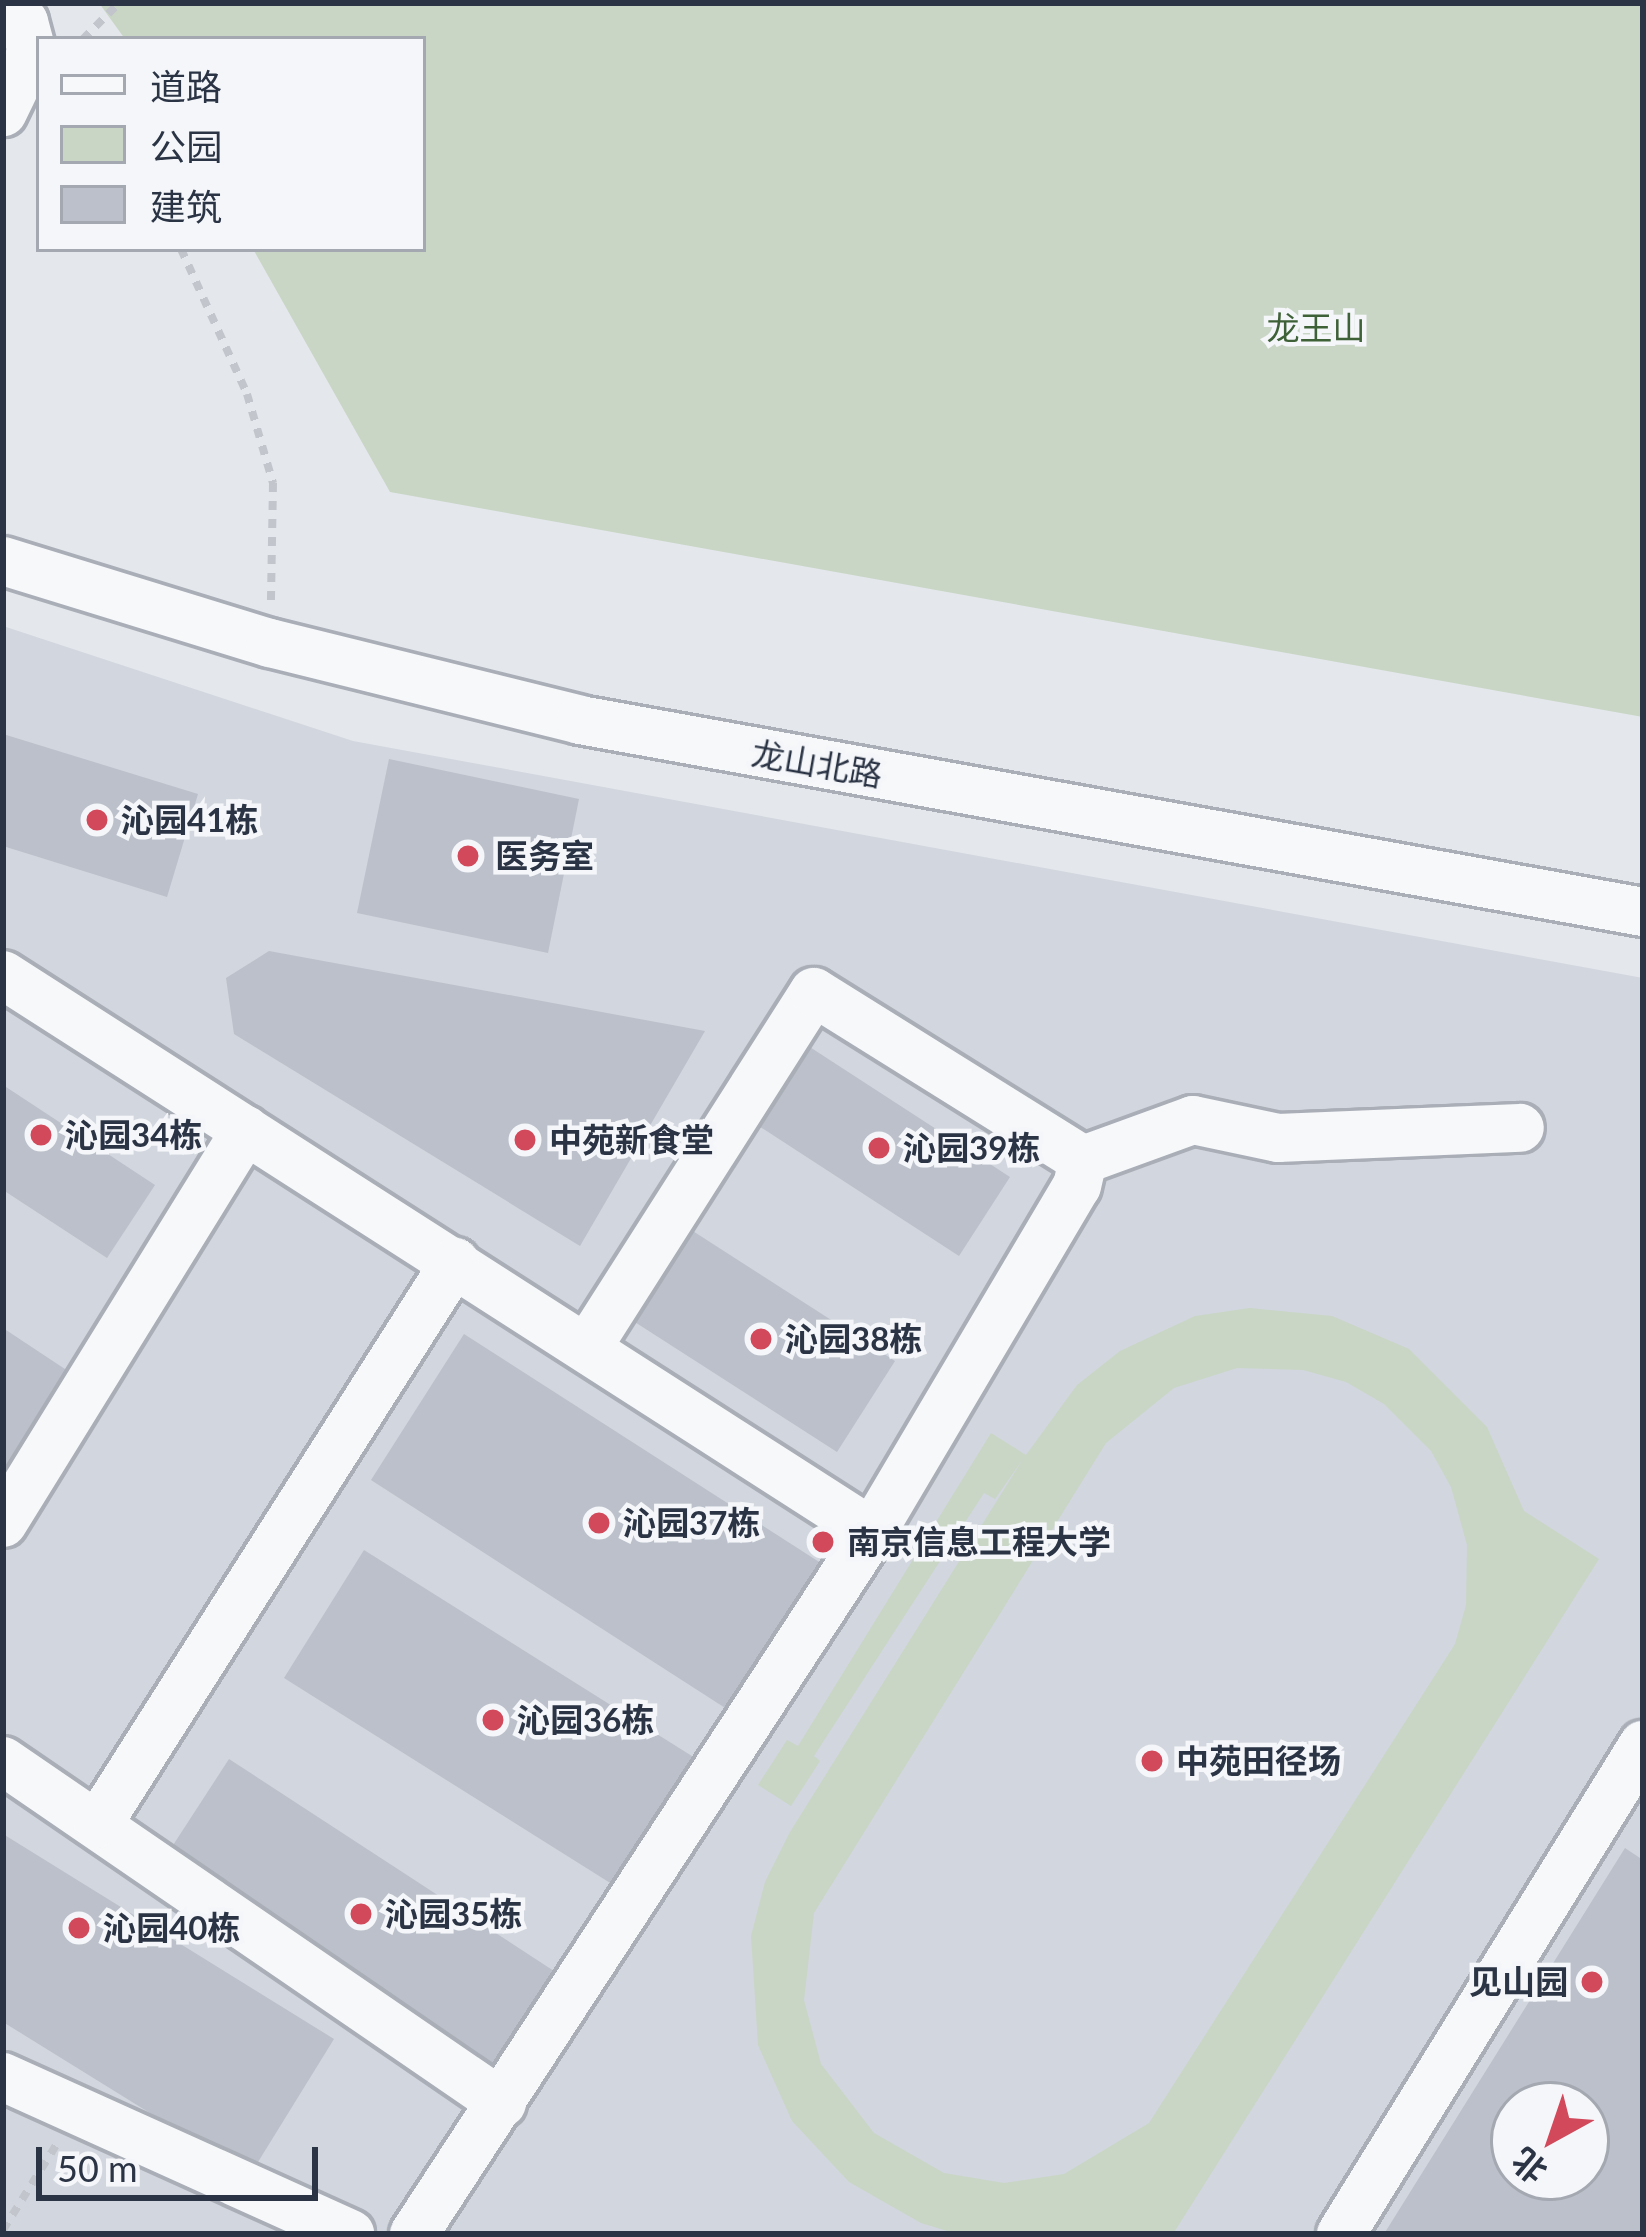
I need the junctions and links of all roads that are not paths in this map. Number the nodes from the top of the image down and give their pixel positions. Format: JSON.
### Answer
{"nodes":[{"id":1,"x":3,"y":5,"type":"edge"},
{"id":2,"x":36,"y":60,"type":"edge"},
{"id":3,"x":3,"y":112,"type":"edge"},
{"id":4,"x":3,"y":122,"type":"edge"},
{"id":5,"x":36,"y":122,"type":"edge"},
{"id":6,"x":3,"y":561,"type":"edge"},
{"id":7,"x":1643,"y":912,"type":"edge"},
{"id":8,"x":3,"y":975,"type":"edge"},
{"id":9,"x":1520,"y":1128,"type":"dead end"},
{"id":10,"x":246,"y":1130,"type":"junction"},
{"id":11,"x":1083,"y":1160,"type":"junction"},
{"id":12,"x":454,"y":1262,"type":"junction"},
{"id":13,"x":586,"y":1348,"type":"junction"},
{"id":14,"x":3,"y":1523,"type":"edge"},
{"id":15,"x":872,"y":1532,"type":"junction"},
{"id":16,"x":1643,"y":1745,"type":"edge"},
{"id":17,"x":3,"y":1761,"type":"edge"},
{"id":18,"x":98,"y":1824,"type":"junction"},
{"id":19,"x":3,"y":2077,"type":"edge"},
{"id":20,"x":502,"y":2103,"type":"junction"},
{"id":21,"x":350,"y":2234,"type":"edge"},
{"id":22,"x":414,"y":2234,"type":"edge"},
{"id":23,"x":1341,"y":2234,"type":"edge"}],
"edges":[{"from":1,"to":2,"type":"street"},
{"from":2,"to":3,"type":"street"},
{"from":4,"to":5,"type":"street"},
{"from":6,"to":7,"type":"street","name":"龙山北路"},
{"from":8,"to":10,"type":"street"},
{"from":9,"to":11,"type":"street"},
{"from":10,"to":12,"type":"street"},
{"from":10,"to":14,"type":"street"},
{"from":11,"to":13,"type":"street"},
{"from":11,"to":15,"type":"street"},
{"from":12,"to":13,"type":"street"},
{"from":12,"to":18,"type":"street"},
{"from":13,"to":15,"type":"street"},
{"from":15,"to":20,"type":"street"},
{"from":16,"to":23,"type":"street"},
{"from":17,"to":18,"type":"street"},
{"from":18,"to":20,"type":"street"},
{"from":19,"to":21,"type":"street"},
{"from":20,"to":22,"type":"street"}]}
